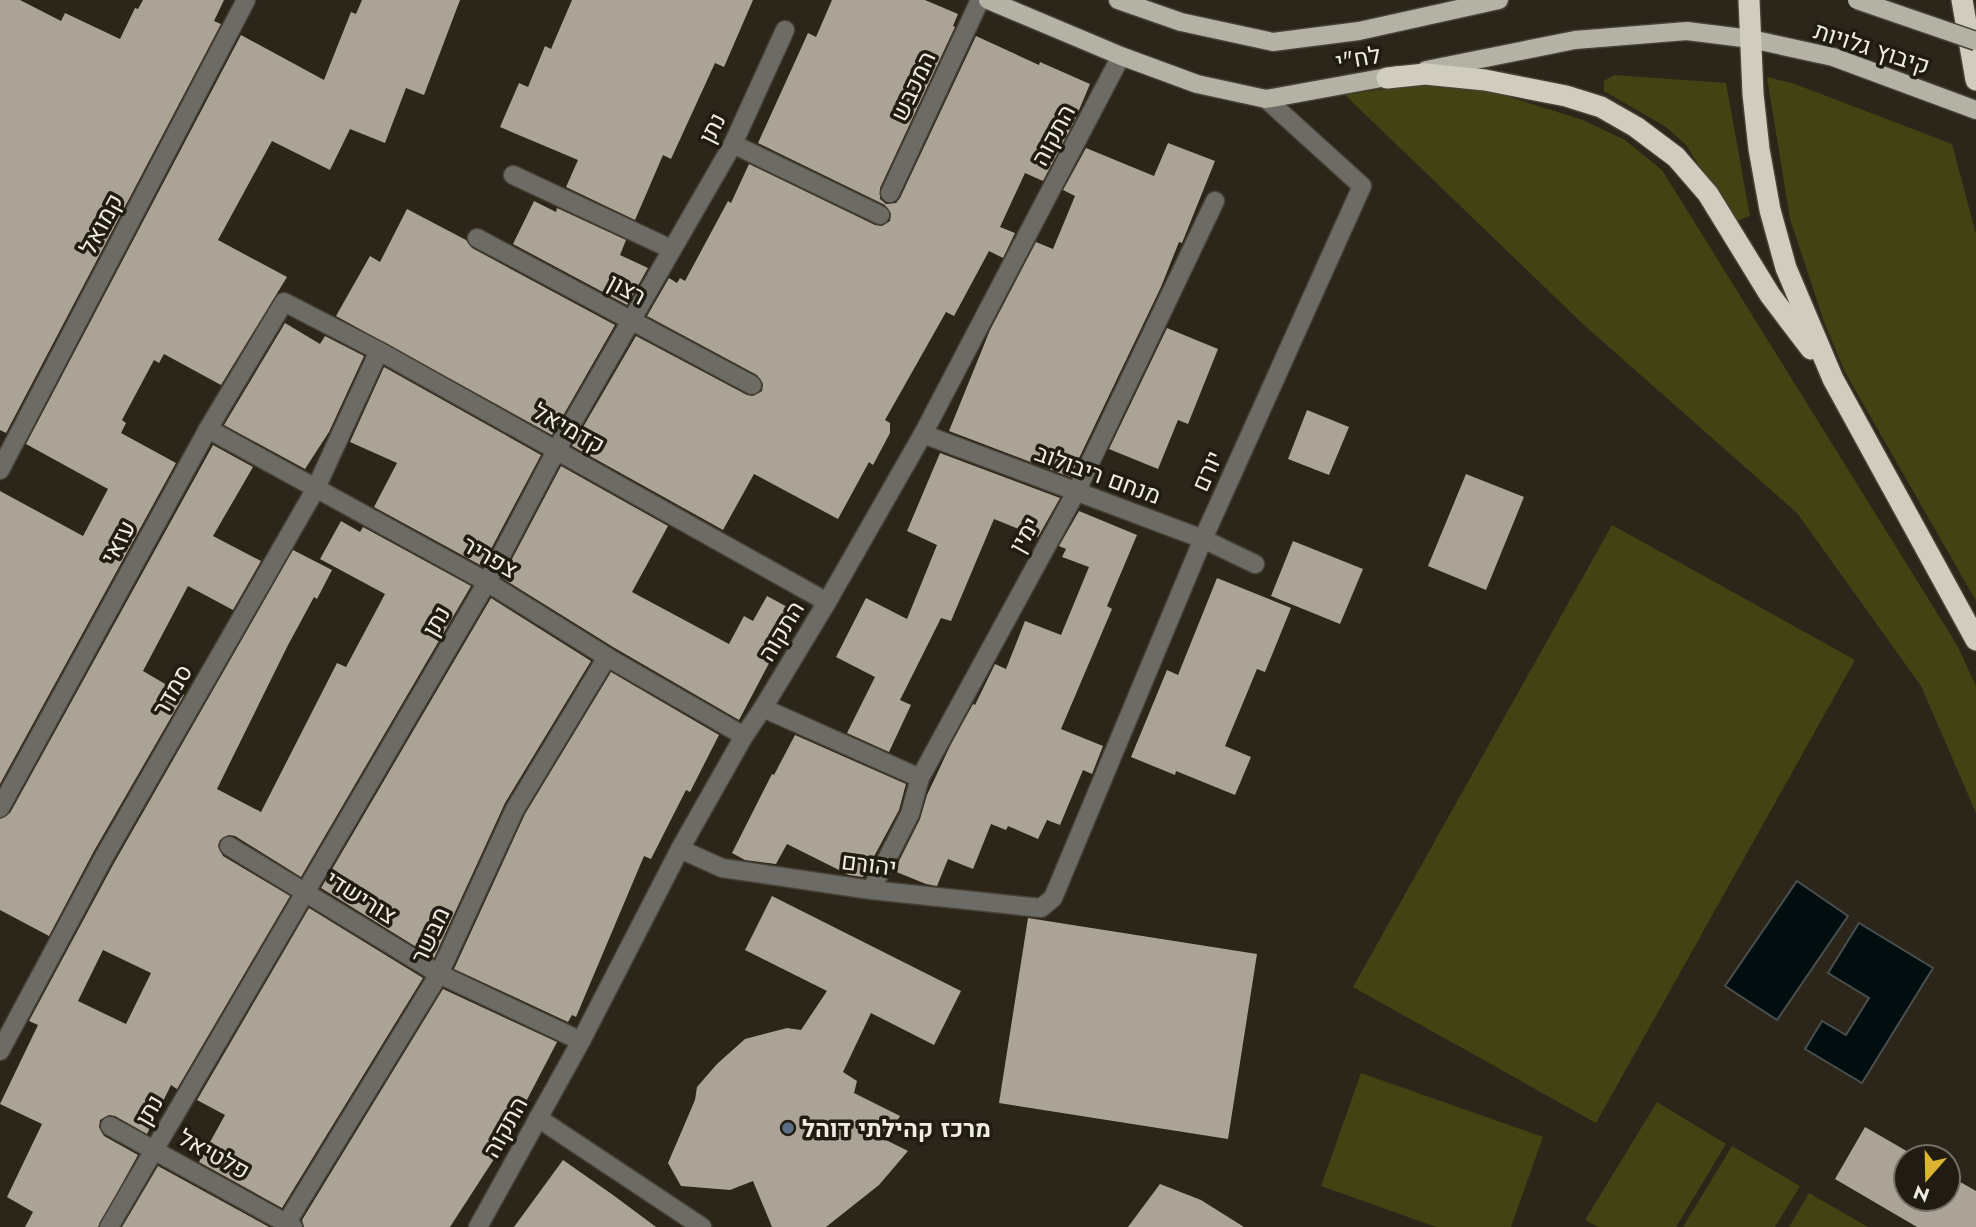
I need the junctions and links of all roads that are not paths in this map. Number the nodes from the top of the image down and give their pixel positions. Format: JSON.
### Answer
{"nodes":[{"id":1,"x":246,"y":0,"type":"edge"},
{"id":2,"x":980,"y":0,"type":"edge"},
{"id":3,"x":988,"y":0,"type":"edge"},
{"id":4,"x":1118,"y":0,"type":"edge"},
{"id":5,"x":1499,"y":0,"type":"edge"},
{"id":6,"x":1749,"y":0,"type":"edge"},
{"id":7,"x":1857,"y":0,"type":"edge"},
{"id":8,"x":1962,"y":0,"type":"edge"},
{"id":9,"x":785,"y":30,"type":"dead end"},
{"id":10,"x":1751,"y":39,"type":"junction"},
{"id":11,"x":1976,"y":41,"type":"edge"},
{"id":12,"x":1121,"y":56,"type":"junction"},
{"id":13,"x":1387,"y":78,"type":"junction"},
{"id":14,"x":1976,"y":80,"type":"edge"},
{"id":15,"x":1266,"y":99,"type":"junction"},
{"id":16,"x":1976,"y":110,"type":"edge"},
{"id":17,"x":733,"y":144,"type":"junction"},
{"id":18,"x":513,"y":176,"type":"dead end"},
{"id":19,"x":890,"y":193,"type":"dead end"},
{"id":20,"x":1215,"y":201,"type":"dead end"},
{"id":21,"x":880,"y":215,"type":"dead end"},
{"id":22,"x":477,"y":238,"type":"dead end"},
{"id":23,"x":671,"y":249,"type":"junction"},
{"id":24,"x":284,"y":302,"type":"joint"},
{"id":25,"x":631,"y":319,"type":"junction"},
{"id":26,"x":379,"y":351,"type":"junction"},
{"id":27,"x":1833,"y":379,"type":"junction"},
{"id":28,"x":752,"y":385,"type":"dead end"},
{"id":29,"x":208,"y":429,"type":"junction"},
{"id":30,"x":923,"y":435,"type":"junction"},
{"id":31,"x":556,"y":449,"type":"junction"},
{"id":32,"x":0,"y":470,"type":"edge"},
{"id":33,"x":315,"y":490,"type":"junction"},
{"id":34,"x":1076,"y":492,"type":"junction"},
{"id":35,"x":1203,"y":539,"type":"junction"},
{"id":36,"x":1255,"y":564,"type":"dead end"},
{"id":37,"x":487,"y":582,"type":"junction"},
{"id":38,"x":827,"y":602,"type":"junction"},
{"id":39,"x":1976,"y":640,"type":"edge"},
{"id":40,"x":607,"y":657,"type":"junction"},
{"id":41,"x":763,"y":708,"type":"junction"},
{"id":42,"x":744,"y":736,"type":"junction"},
{"id":43,"x":920,"y":778,"type":"junction"},
{"id":44,"x":0,"y":808,"type":"edge"},
{"id":45,"x":229,"y":846,"type":"dead end"},
{"id":46,"x":680,"y":849,"type":"junction"},
{"id":47,"x":871,"y":890,"type":"junction"},
{"id":48,"x":306,"y":891,"type":"junction"},
{"id":49,"x":1053,"y":898,"type":"joint"},
{"id":50,"x":439,"y":974,"type":"junction"},
{"id":51,"x":581,"y":1041,"type":"junction"},
{"id":52,"x":0,"y":1051,"type":"edge"},
{"id":53,"x":538,"y":1118,"type":"junction"},
{"id":54,"x":110,"y":1126,"type":"dead end"},
{"id":55,"x":155,"y":1149,"type":"junction"},
{"id":56,"x":288,"y":1226,"type":"edge"},
{"id":57,"x":109,"y":1227,"type":"edge"},
{"id":58,"x":478,"y":1227,"type":"edge"},
{"id":59,"x":702,"y":1227,"type":"edge"}],
"edges":[{"from":1,"to":32,"type":"street","name":"קמואל"},
{"from":2,"to":19,"type":"street","name":"המכבש"},
{"from":3,"to":12,"type":"main road","name":"לח\"י"},
{"from":4,"to":5,"type":"main road","name":"לח\"י"},
{"from":6,"to":10,"type":"highway"},
{"from":7,"to":11,"type":"main road","name":"קיבוץ גלויות","bridge":true},
{"from":8,"to":14,"type":"highway"},
{"from":9,"to":17,"type":"street","name":"נתן"},
{"from":10,"to":13,"type":"main road","name":"לח\"י"},
{"from":10,"to":16,"type":"main road","name":"קיבוץ גלויות"},
{"from":10,"to":27,"type":"highway"},
{"from":12,"to":15,"type":"main road","name":"לח\"י"},
{"from":12,"to":30,"type":"street","name":"התקוה"},
{"from":13,"to":15,"type":"main road","name":"לח\"י"},
{"from":13,"to":27,"type":"highway"},
{"from":15,"to":35,"type":"street","name":"יורם"},
{"from":17,"to":21,"type":"street"},
{"from":17,"to":23,"type":"street","name":"נתן"},
{"from":18,"to":23,"type":"street"},
{"from":20,"to":34,"type":"street","name":"ימין"},
{"from":22,"to":25,"type":"street","name":"רצון"},
{"from":23,"to":25,"type":"street","name":"נתן"},
{"from":24,"to":26,"type":"street","name":"קדמיאל"},
{"from":24,"to":29,"type":"street","name":"עזאי"},
{"from":25,"to":28,"type":"street","name":"רצון"},
{"from":25,"to":31,"type":"street","name":"נתן"},
{"from":26,"to":31,"type":"street","name":"קדמיאל"},
{"from":26,"to":33,"type":"street","name":"סמדר"},
{"from":27,"to":39,"type":"highway"},
{"from":29,"to":33,"type":"street","name":"צפריר"},
{"from":29,"to":44,"type":"street","name":"עזאי"},
{"from":30,"to":34,"type":"street","name":"מנחם ריבולוב"},
{"from":30,"to":38,"type":"street","name":"התקוה"},
{"from":31,"to":37,"type":"street","name":"נתן"},
{"from":31,"to":38,"type":"street","name":"קדמיאל"},
{"from":33,"to":37,"type":"street","name":"צפריר"},
{"from":33,"to":52,"type":"street","name":"סמדר"},
{"from":34,"to":35,"type":"street","name":"מנחם ריבולוב"},
{"from":34,"to":43,"type":"street","name":"ימין"},
{"from":35,"to":36,"type":"street","name":"מנחם ריבולוב"},
{"from":35,"to":49,"type":"street","name":"יורם"},
{"from":37,"to":40,"type":"street","name":"צפריר"},
{"from":37,"to":48,"type":"street","name":"נתן"},
{"from":38,"to":41,"type":"street","name":"התקוה"},
{"from":40,"to":42,"type":"street","name":"צפריר"},
{"from":40,"to":50,"type":"street","name":"מבשר"},
{"from":41,"to":42,"type":"street","name":"התקוה"},
{"from":41,"to":43,"type":"street"},
{"from":42,"to":46,"type":"street","name":"התקוה"},
{"from":43,"to":47,"type":"street","name":"ימין"},
{"from":45,"to":48,"type":"street","name":"צורישדי"},
{"from":46,"to":47,"type":"street","name":"יהורם"},
{"from":46,"to":51,"type":"street","name":"התקוה"},
{"from":47,"to":49,"type":"street","name":"יהורם"},
{"from":48,"to":50,"type":"street","name":"צורישדי"},
{"from":48,"to":55,"type":"street","name":"נתן"},
{"from":50,"to":51,"type":"street","name":"צורישדי"},
{"from":50,"to":56,"type":"street","name":"מבשר"},
{"from":51,"to":53,"type":"street","name":"התקוה"},
{"from":53,"to":58,"type":"street","name":"התקוה"},
{"from":53,"to":59,"type":"street"},
{"from":54,"to":55,"type":"street","name":"פלטיאל"},
{"from":55,"to":56,"type":"street","name":"פלטיאל"},
{"from":55,"to":57,"type":"street","name":"נתן"}]}
